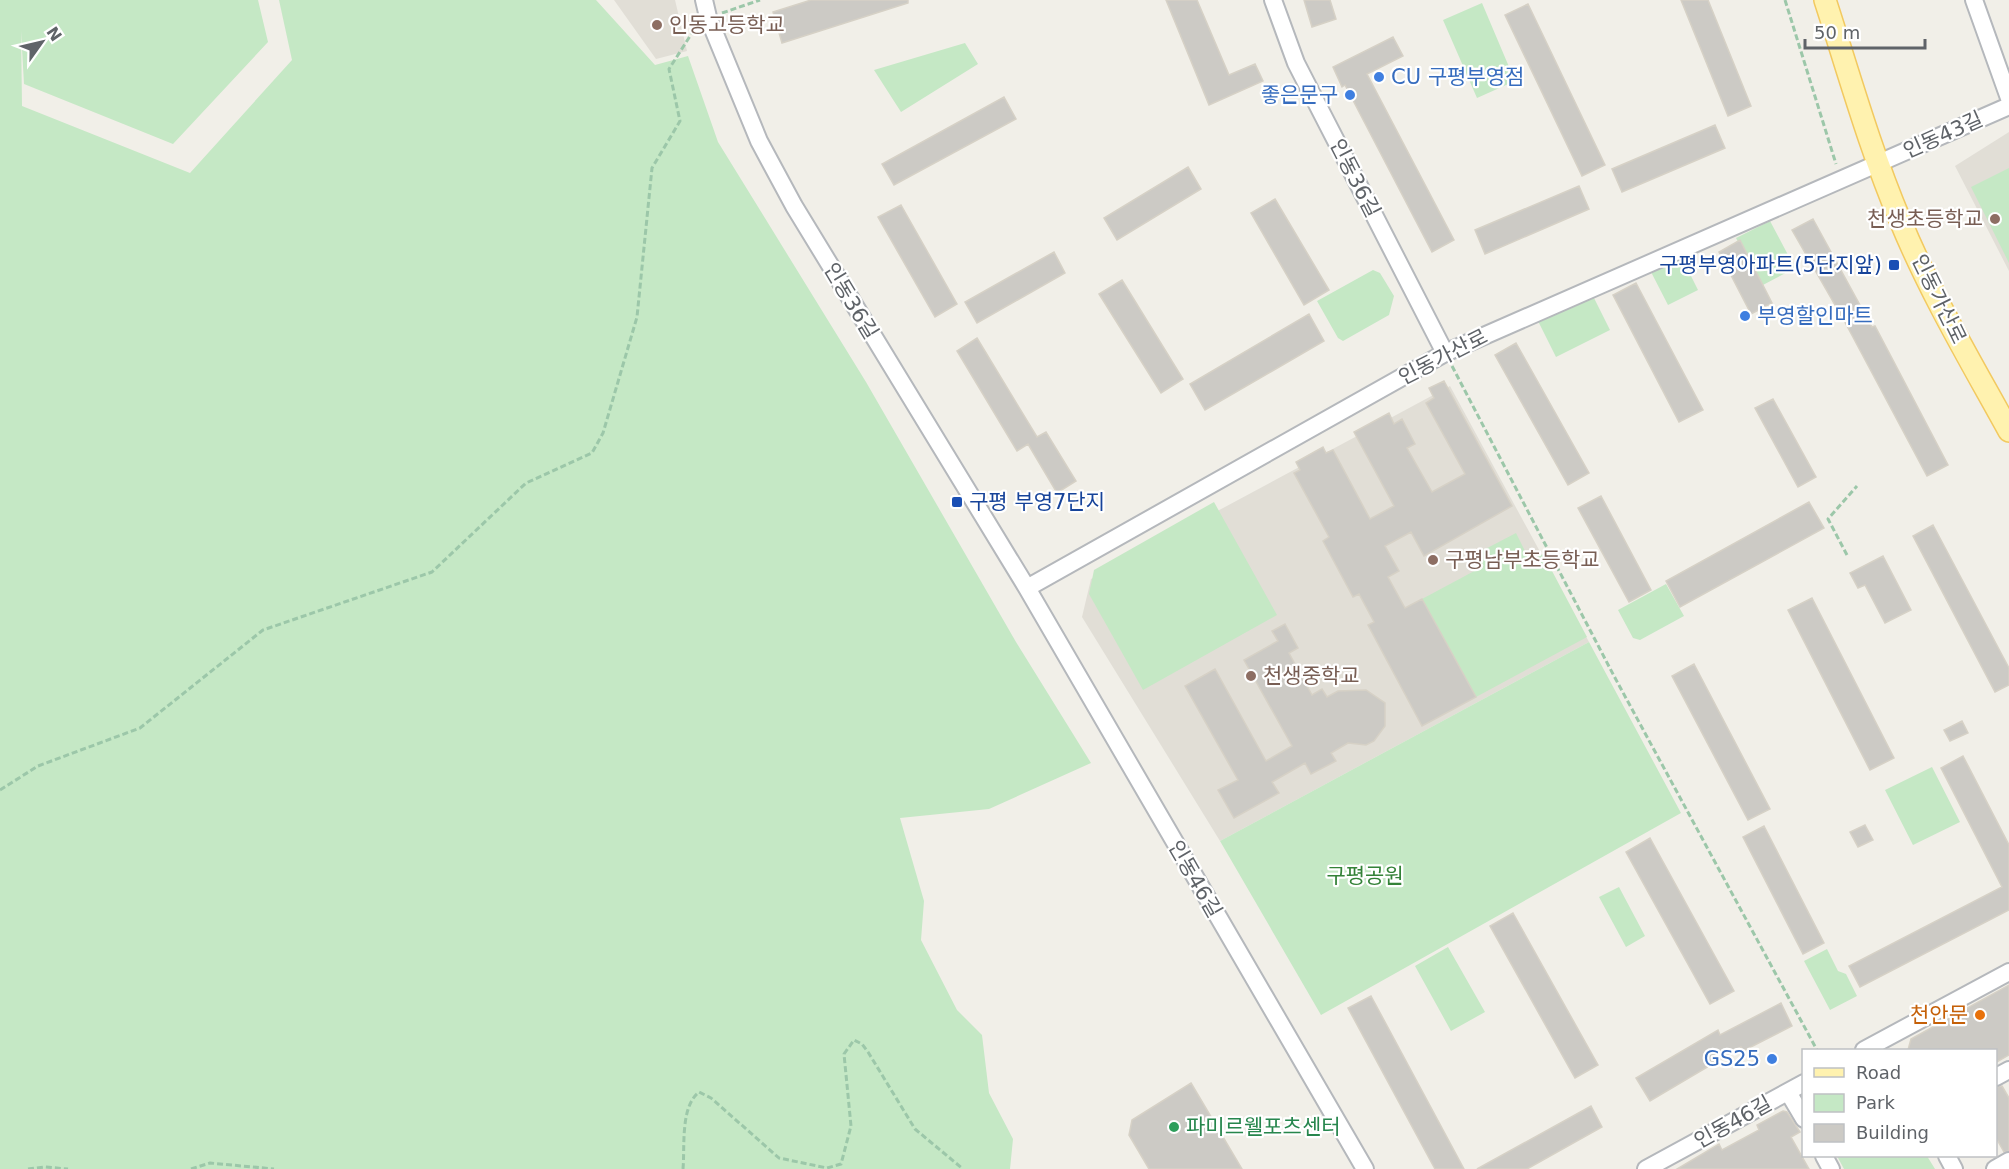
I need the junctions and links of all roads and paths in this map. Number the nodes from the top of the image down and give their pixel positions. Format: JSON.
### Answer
{"nodes":[{"id":1,"x":704,"y":0,"type":"edge"},
{"id":2,"x":760,"y":0,"type":"edge"},
{"id":3,"x":1273,"y":0,"type":"edge"},
{"id":4,"x":1785,"y":0,"type":"edge"},
{"id":5,"x":1825,"y":0,"type":"edge"},
{"id":6,"x":1974,"y":0,"type":"edge"},
{"id":7,"x":708,"y":17,"type":"junction"},
{"id":8,"x":692,"y":33,"type":"dead end"},
{"id":9,"x":2009,"y":98,"type":"edge"},
{"id":10,"x":2009,"y":106,"type":"edge"},
{"id":11,"x":1878,"y":163,"type":"junction"},
{"id":12,"x":1841,"y":179,"type":"junction"},
{"id":13,"x":1445,"y":353,"type":"junction"},
{"id":14,"x":2009,"y":431,"type":"edge"},
{"id":15,"x":1857,"y":486,"type":"dead end"},
{"id":16,"x":1847,"y":555,"type":"dead end"},
{"id":17,"x":1028,"y":588,"type":"junction"},
{"id":18,"x":0,"y":790,"type":"edge"},
{"id":19,"x":2009,"y":972,"type":"edge"},
{"id":20,"x":1886,"y":1045,"type":"edge"},
{"id":21,"x":1816,"y":1049,"type":"edge"},
{"id":22,"x":1868,"y":1049,"type":"edge"},
{"id":23,"x":1802,"y":1084,"type":"edge"},
{"id":24,"x":1788,"y":1092,"type":"junction"},
{"id":25,"x":1802,"y":1117,"type":"edge"},
{"id":26,"x":2009,"y":1161,"type":"edge"},
{"id":27,"x":28,"y":1169,"type":"edge"},
{"id":28,"x":68,"y":1169,"type":"edge"},
{"id":29,"x":191,"y":1169,"type":"edge"},
{"id":30,"x":274,"y":1169,"type":"edge"},
{"id":31,"x":683,"y":1169,"type":"edge"},
{"id":32,"x":963,"y":1169,"type":"edge"},
{"id":33,"x":1365,"y":1169,"type":"edge"},
{"id":34,"x":1646,"y":1169,"type":"edge"},
{"id":35,"x":1995,"y":1169,"type":"edge"}],
"edges":[{"from":1,"to":7,"type":"street","name":"인동36길"},
{"from":2,"to":7,"type":"path"},
{"from":3,"to":13,"type":"street","name":"인동36길"},
{"from":4,"to":12,"type":"path"},
{"from":5,"to":11,"type":"main road","name":"인동가산로"},
{"from":6,"to":9,"type":"street"},
{"from":7,"to":17,"type":"street","name":"인동36길"},
{"from":8,"to":18,"type":"path"},
{"from":10,"to":11,"type":"street","name":"인동43길"},
{"from":11,"to":12,"type":"street","name":"인동가산로"},
{"from":11,"to":14,"type":"main road","name":"인동가산로"},
{"from":12,"to":13,"type":"street","name":"인동가산로"},
{"from":13,"to":17,"type":"street","name":"인동가산로"},
{"from":13,"to":21,"type":"path"},
{"from":15,"to":16,"type":"path"},
{"from":17,"to":33,"type":"street","name":"인동46길"},
{"from":19,"to":20,"type":"street"},
{"from":20,"to":22,"type":"street"},
{"from":23,"to":24,"type":"street","name":"인동46길"},
{"from":24,"to":25,"type":"street","name":"인동46길"},
{"from":24,"to":34,"type":"street","name":"인동46길"},
{"from":26,"to":35,"type":"street"},
{"from":27,"to":28,"type":"path"},
{"from":29,"to":30,"type":"path"},
{"from":31,"to":32,"type":"path"}]}
